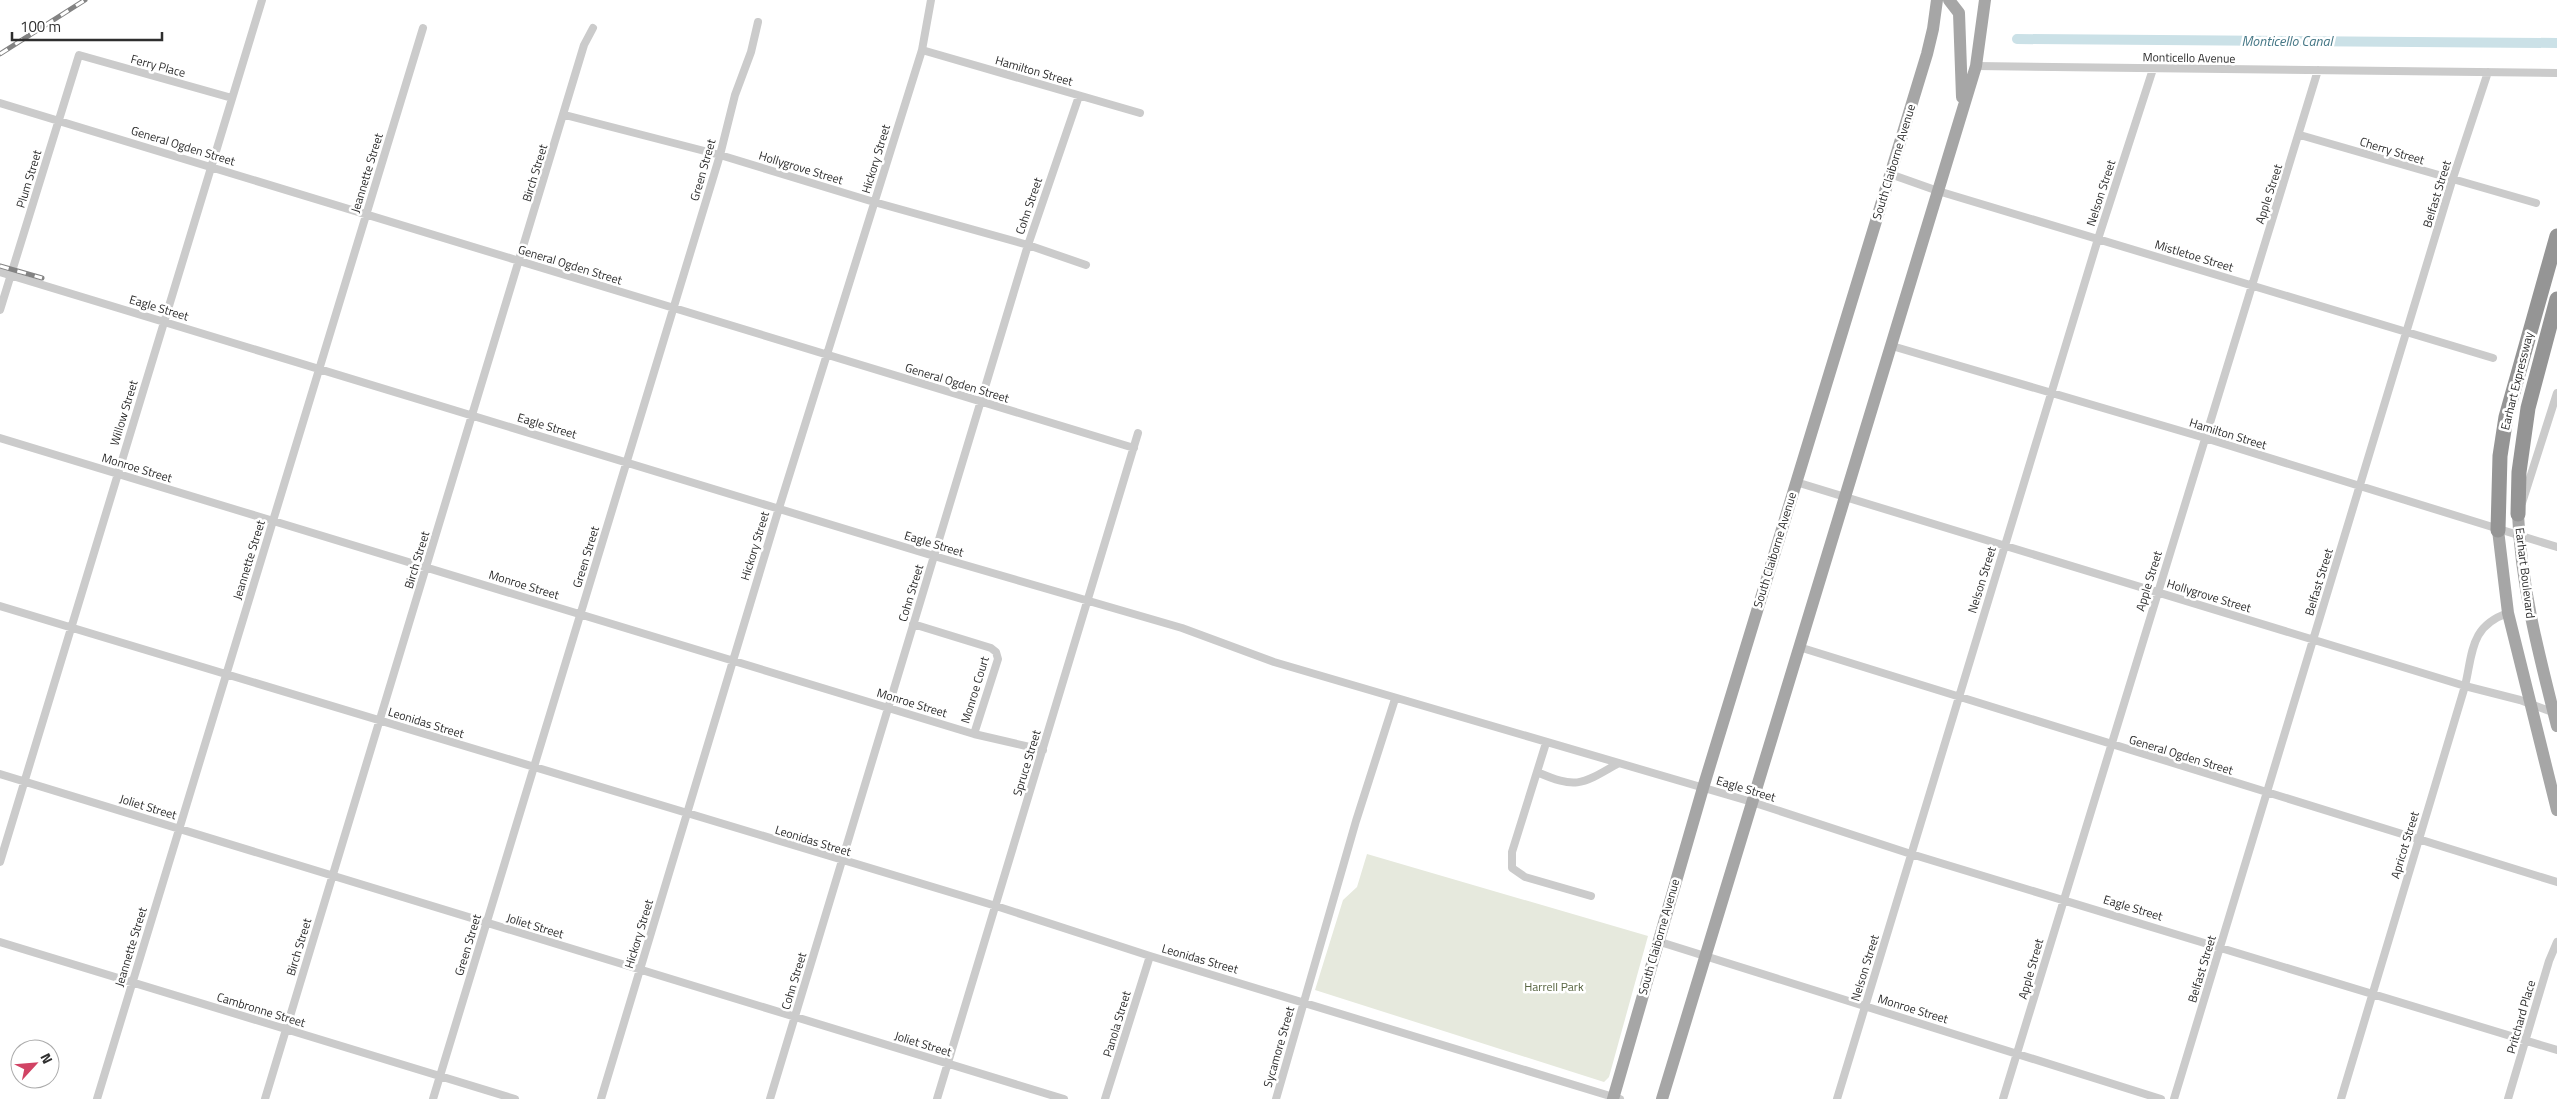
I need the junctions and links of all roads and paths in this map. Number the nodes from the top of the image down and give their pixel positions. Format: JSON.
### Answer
{"nodes":[{"id":1,"x":262,"y":0,"type":"edge"},
{"id":2,"x":931,"y":0,"type":"edge"},
{"id":3,"x":1936,"y":0,"type":"edge"},
{"id":4,"x":1949,"y":0,"type":"edge"},
{"id":5,"x":1985,"y":0,"type":"edge"},
{"id":6,"x":758,"y":22,"type":"dead end"},
{"id":7,"x":423,"y":28,"type":"dead end"},
{"id":8,"x":593,"y":28,"type":"dead end"},
{"id":9,"x":922,"y":50,"type":"junction"},
{"id":10,"x":79,"y":55,"type":"joint"},
{"id":11,"x":1976,"y":66,"type":"junction"},
{"id":12,"x":2153,"y":69,"type":"junction"},
{"id":13,"x":2318,"y":70,"type":"junction"},
{"id":14,"x":2488,"y":72,"type":"junction"},
{"id":15,"x":2557,"y":72,"type":"edge"},
{"id":16,"x":1079,"y":96,"type":"junction"},
{"id":17,"x":232,"y":98,"type":"junction"},
{"id":18,"x":0,"y":103,"type":"edge"},
{"id":19,"x":1962,"y":107,"type":"junction"},
{"id":20,"x":1140,"y":113,"type":"dead end"},
{"id":21,"x":565,"y":115,"type":"junction"},
{"id":22,"x":59,"y":120,"type":"junction"},
{"id":23,"x":2300,"y":135,"type":"junction"},
{"id":24,"x":720,"y":155,"type":"junction"},
{"id":25,"x":211,"y":166,"type":"junction"},
{"id":26,"x":1890,"y":174,"type":"junction"},
{"id":27,"x":2452,"y":181,"type":"junction"},
{"id":28,"x":1938,"y":191,"type":"junction"},
{"id":29,"x":874,"y":202,"type":"junction"},
{"id":30,"x":2536,"y":203,"type":"dead end"},
{"id":31,"x":366,"y":214,"type":"junction"},
{"id":32,"x":2557,"y":236,"type":"edge"},
{"id":33,"x":2098,"y":239,"type":"junction"},
{"id":34,"x":1028,"y":245,"type":"junction"},
{"id":35,"x":520,"y":261,"type":"junction"},
{"id":36,"x":1086,"y":265,"type":"dead end"},
{"id":37,"x":0,"y":272,"type":"edge"},
{"id":38,"x":11,"y":275,"type":"junction"},
{"id":39,"x":2252,"y":285,"type":"junction"},
{"id":40,"x":2557,"y":299,"type":"edge"},
{"id":41,"x":673,"y":308,"type":"junction"},
{"id":42,"x":0,"y":310,"type":"edge"},
{"id":43,"x":164,"y":321,"type":"junction"},
{"id":44,"x":2407,"y":334,"type":"junction"},
{"id":45,"x":1892,"y":346,"type":"junction"},
{"id":46,"x":826,"y":355,"type":"junction"},
{"id":47,"x":2493,"y":358,"type":"dead end"},
{"id":48,"x":319,"y":368,"type":"junction"},
{"id":49,"x":2051,"y":393,"type":"junction"},
{"id":50,"x":2557,"y":393,"type":"edge"},
{"id":51,"x":980,"y":402,"type":"junction"},
{"id":52,"x":473,"y":415,"type":"junction"},
{"id":53,"x":1138,"y":433,"type":"dead end"},
{"id":54,"x":0,"y":438,"type":"edge"},
{"id":55,"x":2204,"y":438,"type":"junction"},
{"id":56,"x":1134,"y":448,"type":"junction"},
{"id":57,"x":626,"y":462,"type":"junction"},
{"id":58,"x":118,"y":474,"type":"junction"},
{"id":59,"x":1796,"y":482,"type":"junction"},
{"id":60,"x":2360,"y":486,"type":"junction"},
{"id":61,"x":1845,"y":497,"type":"junction"},
{"id":62,"x":779,"y":508,"type":"junction"},
{"id":63,"x":2518,"y":514,"type":"junction"},
{"id":64,"x":273,"y":521,"type":"junction"},
{"id":65,"x":2498,"y":530,"type":"junction"},
{"id":66,"x":2519,"y":536,"type":"junction"},
{"id":67,"x":2005,"y":545,"type":"junction"},
{"id":68,"x":2557,"y":547,"type":"edge"},
{"id":69,"x":934,"y":556,"type":"junction"},
{"id":70,"x":426,"y":567,"type":"junction"},
{"id":71,"x":2158,"y":592,"type":"junction"},
{"id":72,"x":1088,"y":600,"type":"junction"},
{"id":73,"x":0,"y":606,"type":"edge"},
{"id":74,"x":2508,"y":613,"type":"junction"},
{"id":75,"x":580,"y":614,"type":"junction"},
{"id":76,"x":913,"y":624,"type":"junction"},
{"id":77,"x":71,"y":627,"type":"junction"},
{"id":78,"x":2314,"y":640,"type":"junction"},
{"id":79,"x":1800,"y":647,"type":"junction"},
{"id":80,"x":733,"y":660,"type":"junction"},
{"id":81,"x":226,"y":674,"type":"junction"},
{"id":82,"x":2465,"y":686,"type":"junction"},
{"id":83,"x":1958,"y":698,"type":"junction"},
{"id":84,"x":1395,"y":699,"type":"junction"},
{"id":85,"x":2530,"y":705,"type":"junction"},
{"id":86,"x":890,"y":708,"type":"junction"},
{"id":87,"x":2556,"y":718,"type":"edge"},
{"id":88,"x":380,"y":721,"type":"junction"},
{"id":89,"x":974,"y":734,"type":"junction"},
{"id":90,"x":1546,"y":743,"type":"junction"},
{"id":91,"x":2110,"y":745,"type":"junction"},
{"id":92,"x":1043,"y":750,"type":"junction"},
{"id":93,"x":1617,"y":764,"type":"junction"},
{"id":94,"x":533,"y":768,"type":"junction"},
{"id":95,"x":1537,"y":772,"type":"junction"},
{"id":96,"x":0,"y":774,"type":"edge"},
{"id":97,"x":25,"y":781,"type":"junction"},
{"id":98,"x":1703,"y":788,"type":"junction"},
{"id":99,"x":2267,"y":793,"type":"junction"},
{"id":100,"x":1752,"y":802,"type":"junction"},
{"id":101,"x":2557,"y":810,"type":"edge"},
{"id":102,"x":687,"y":814,"type":"junction"},
{"id":103,"x":179,"y":828,"type":"junction"},
{"id":104,"x":2419,"y":839,"type":"junction"},
{"id":105,"x":1911,"y":854,"type":"junction"},
{"id":106,"x":843,"y":861,"type":"junction"},
{"id":107,"x":0,"y":862,"type":"edge"},
{"id":108,"x":333,"y":876,"type":"junction"},
{"id":109,"x":2557,"y":882,"type":"edge"},
{"id":110,"x":1591,"y":896,"type":"dead end"},
{"id":111,"x":2064,"y":898,"type":"junction"},
{"id":112,"x":996,"y":906,"type":"junction"},
{"id":113,"x":486,"y":922,"type":"junction"},
{"id":114,"x":1657,"y":941,"type":"junction"},
{"id":115,"x":0,"y":942,"type":"edge"},
{"id":116,"x":2557,"y":942,"type":"edge"},
{"id":117,"x":2220,"y":946,"type":"junction"},
{"id":118,"x":1150,"y":956,"type":"junction"},
{"id":119,"x":1704,"y":956,"type":"junction"},
{"id":120,"x":640,"y":969,"type":"junction"},
{"id":121,"x":132,"y":982,"type":"junction"},
{"id":122,"x":2372,"y":994,"type":"junction"},
{"id":123,"x":1304,"y":1001,"type":"junction"},
{"id":124,"x":1866,"y":1006,"type":"junction"},
{"id":125,"x":795,"y":1017,"type":"junction"},
{"id":126,"x":286,"y":1029,"type":"junction"},
{"id":127,"x":2526,"y":1040,"type":"junction"},
{"id":128,"x":2557,"y":1050,"type":"edge"},
{"id":129,"x":2018,"y":1053,"type":"junction"},
{"id":130,"x":948,"y":1064,"type":"junction"},
{"id":131,"x":440,"y":1076,"type":"junction"},
{"id":132,"x":1615,"y":1098,"type":"edge"},
{"id":133,"x":97,"y":1099,"type":"edge"},
{"id":134,"x":265,"y":1099,"type":"edge"},
{"id":135,"x":433,"y":1099,"type":"edge"},
{"id":136,"x":515,"y":1099,"type":"edge"},
{"id":137,"x":600,"y":1099,"type":"edge"},
{"id":138,"x":770,"y":1099,"type":"edge"},
{"id":139,"x":937,"y":1099,"type":"edge"},
{"id":140,"x":1064,"y":1099,"type":"edge"},
{"id":141,"x":1105,"y":1099,"type":"edge"},
{"id":142,"x":1276,"y":1099,"type":"edge"},
{"id":143,"x":1662,"y":1099,"type":"edge"},
{"id":144,"x":1837,"y":1099,"type":"edge"},
{"id":145,"x":2004,"y":1099,"type":"edge"},
{"id":146,"x":2161,"y":1099,"type":"edge"},
{"id":147,"x":2174,"y":1099,"type":"edge"},
{"id":148,"x":2340,"y":1099,"type":"edge"},
{"id":149,"x":2508,"y":1099,"type":"edge"}],
"edges":[{"from":1,"to":17,"type":"street","name":"Willow Street"},
{"from":2,"to":9,"type":"street","name":"Hickory Street"},
{"from":3,"to":26,"type":"main road","name":"South Claiborne Avenue"},
{"from":4,"to":19,"type":"main road"},
{"from":5,"to":11,"type":"main road"},
{"from":6,"to":24,"type":"street","name":"Green Street"},
{"from":7,"to":31,"type":"street","name":"Jeannette Street"},
{"from":8,"to":21,"type":"street","name":"Birch Street"},
{"from":9,"to":16,"type":"street","name":"Hamilton Street"},
{"from":9,"to":29,"type":"street","name":"Hickory Street"},
{"from":10,"to":17,"type":"street","name":"Ferry Place"},
{"from":10,"to":22,"type":"street","name":"Plum Street"},
{"from":11,"to":12,"type":"street","name":"Monticello Avenue"},
{"from":11,"to":19,"type":"main road"},
{"from":12,"to":13,"type":"street","name":"Monticello Avenue"},
{"from":12,"to":33,"type":"street","name":"Nelson Street"},
{"from":13,"to":14,"type":"street","name":"Monticello Avenue"},
{"from":13,"to":23,"type":"street","name":"Apple Street"},
{"from":14,"to":15,"type":"street"},
{"from":14,"to":27,"type":"street","name":"Belfast Street"},
{"from":16,"to":20,"type":"street","name":"Hamilton Street"},
{"from":16,"to":34,"type":"street","name":"Cohn Street"},
{"from":17,"to":25,"type":"street","name":"Willow Street"},
{"from":18,"to":22,"type":"street","name":"General Ogden Street"},
{"from":19,"to":28,"type":"main road"},
{"from":21,"to":24,"type":"street","name":"Hollygrove Street"},
{"from":21,"to":35,"type":"street","name":"Birch Street"},
{"from":22,"to":25,"type":"street","name":"General Ogden Street"},
{"from":22,"to":38,"type":"street","name":"Plum Street"},
{"from":23,"to":27,"type":"street","name":"Cherry Street"},
{"from":23,"to":39,"type":"street","name":"Apple Street"},
{"from":24,"to":29,"type":"street","name":"Hollygrove Street"},
{"from":24,"to":41,"type":"street","name":"Green Street"},
{"from":25,"to":31,"type":"street","name":"General Ogden Street"},
{"from":25,"to":43,"type":"street","name":"Willow Street"},
{"from":26,"to":28,"type":"street","name":"Mistletoe Street"},
{"from":26,"to":59,"type":"main road","name":"South Claiborne Avenue"},
{"from":27,"to":30,"type":"street","name":"Cherry Street"},
{"from":27,"to":44,"type":"street","name":"Belfast Street"},
{"from":28,"to":33,"type":"street","name":"Mistletoe Street"},
{"from":28,"to":45,"type":"main road"},
{"from":29,"to":34,"type":"street","name":"Hollygrove Street"},
{"from":29,"to":46,"type":"street","name":"Hickory Street"},
{"from":31,"to":35,"type":"street","name":"General Ogden Street"},
{"from":31,"to":48,"type":"street","name":"Jeannette Street"},
{"from":32,"to":65,"type":"highway","name":"Earhart Expressway"},
{"from":33,"to":39,"type":"street","name":"Mistletoe Street"},
{"from":33,"to":49,"type":"street","name":"Nelson Street"},
{"from":34,"to":36,"type":"street","name":"Hollygrove Street"},
{"from":34,"to":51,"type":"street","name":"Cohn Street"},
{"from":35,"to":41,"type":"street","name":"General Ogden Street"},
{"from":35,"to":52,"type":"street","name":"Birch Street"},
{"from":37,"to":38,"type":"street","name":"Eagle Street"},
{"from":38,"to":42,"type":"street","name":"Plum Street"},
{"from":38,"to":43,"type":"street","name":"Eagle Street"},
{"from":39,"to":44,"type":"street","name":"Mistletoe Street"},
{"from":39,"to":55,"type":"street","name":"Apple Street"},
{"from":40,"to":63,"type":"highway","name":"Earhart Expressway"},
{"from":41,"to":46,"type":"street","name":"General Ogden Street"},
{"from":41,"to":57,"type":"street","name":"Green Street"},
{"from":43,"to":48,"type":"street","name":"Eagle Street"},
{"from":43,"to":58,"type":"street","name":"Willow Street"},
{"from":44,"to":47,"type":"street","name":"Mistletoe Street"},
{"from":44,"to":60,"type":"street","name":"Belfast Street"},
{"from":45,"to":49,"type":"street","name":"Hamilton Street"},
{"from":45,"to":61,"type":"main road"},
{"from":46,"to":51,"type":"street","name":"General Ogden Street"},
{"from":46,"to":62,"type":"street","name":"Hickory Street"},
{"from":48,"to":52,"type":"street","name":"Eagle Street"},
{"from":48,"to":64,"type":"street","name":"Jeannette Street"},
{"from":49,"to":55,"type":"street","name":"Hamilton Street"},
{"from":49,"to":67,"type":"street","name":"Nelson Street"},
{"from":50,"to":63,"type":"street","name":"Earhart Boulevard"},
{"from":51,"to":56,"type":"street","name":"General Ogden Street"},
{"from":51,"to":69,"type":"street","name":"Cohn Street"},
{"from":52,"to":57,"type":"street","name":"Eagle Street"},
{"from":52,"to":70,"type":"street","name":"Birch Street"},
{"from":53,"to":56,"type":"street","name":"Spruce Street"},
{"from":54,"to":58,"type":"street","name":"Monroe Street"},
{"from":55,"to":60,"type":"street","name":"Hamilton Street"},
{"from":55,"to":71,"type":"street","name":"Apple Street"},
{"from":56,"to":72,"type":"street","name":"Spruce Street"},
{"from":57,"to":62,"type":"street","name":"Eagle Street"},
{"from":57,"to":75,"type":"street","name":"Green Street"},
{"from":58,"to":64,"type":"street","name":"Monroe Street"},
{"from":58,"to":77,"type":"street","name":"Willow Street"},
{"from":59,"to":61,"type":"street","name":"Hollygrove Street"},
{"from":59,"to":98,"type":"main road","name":"South Claiborne Avenue"},
{"from":60,"to":65,"type":"street","name":"Hamilton Street"},
{"from":60,"to":78,"type":"street","name":"Belfast Street"},
{"from":61,"to":67,"type":"street","name":"Hollygrove Street"},
{"from":61,"to":79,"type":"main road"},
{"from":62,"to":69,"type":"street","name":"Eagle Street"},
{"from":62,"to":80,"type":"street","name":"Hickory Street"},
{"from":63,"to":66,"type":"main road","name":"Earhart Boulevard"},
{"from":64,"to":70,"type":"street","name":"Monroe Street"},
{"from":64,"to":81,"type":"street","name":"Jeannette Street"},
{"from":65,"to":66,"type":"street","name":"Hamilton Street"},
{"from":65,"to":74,"type":"main road","name":"Earhart Boulevard"},
{"from":66,"to":68,"type":"street","name":"Hamilton Street"},
{"from":66,"to":87,"type":"main road","name":"Earhart Boulevard"},
{"from":67,"to":71,"type":"street","name":"Hollygrove Street"},
{"from":67,"to":83,"type":"street","name":"Nelson Street"},
{"from":69,"to":72,"type":"street","name":"Eagle Street"},
{"from":69,"to":76,"type":"street","name":"Cohn Street"},
{"from":70,"to":75,"type":"street","name":"Monroe Street"},
{"from":70,"to":88,"type":"street","name":"Birch Street"},
{"from":71,"to":78,"type":"street","name":"Hollygrove Street"},
{"from":71,"to":91,"type":"street","name":"Apple Street"},
{"from":72,"to":84,"type":"street","name":"Eagle Street"},
{"from":72,"to":92,"type":"street","name":"Spruce Street"},
{"from":73,"to":77,"type":"street","name":"Leonidas Street"},
{"from":74,"to":82,"type":"street","name":"Apricot Street"},
{"from":74,"to":85,"type":"main road","name":"Earhart Boulevard"},
{"from":75,"to":80,"type":"street","name":"Monroe Street"},
{"from":75,"to":94,"type":"street","name":"Green Street"},
{"from":76,"to":86,"type":"street","name":"Cohn Street"},
{"from":76,"to":89,"type":"street","name":"Monroe Court"},
{"from":77,"to":81,"type":"street","name":"Leonidas Street"},
{"from":77,"to":97,"type":"street","name":"Willow Street"},
{"from":78,"to":82,"type":"street","name":"Hollygrove Street"},
{"from":78,"to":99,"type":"street","name":"Belfast Street"},
{"from":79,"to":83,"type":"street","name":"General Ogden Street"},
{"from":79,"to":100,"type":"main road"},
{"from":80,"to":86,"type":"street","name":"Monroe Street"},
{"from":80,"to":102,"type":"street","name":"Hickory Street"},
{"from":81,"to":88,"type":"street","name":"Leonidas Street"},
{"from":81,"to":103,"type":"street","name":"Jeannette Street"},
{"from":82,"to":85,"type":"street","name":"Hollygrove Street"},
{"from":82,"to":104,"type":"street","name":"Apricot Street"},
{"from":83,"to":91,"type":"street","name":"General Ogden Street"},
{"from":83,"to":105,"type":"street","name":"Nelson Street"},
{"from":84,"to":90,"type":"street","name":"Eagle Street"},
{"from":84,"to":123,"type":"street","name":"Sycamore Street"},
{"from":85,"to":87,"type":"street","name":"Hollygrove Street"},
{"from":85,"to":101,"type":"main road","name":"Earhart Boulevard"},
{"from":86,"to":89,"type":"street","name":"Monroe Street"},
{"from":86,"to":106,"type":"street","name":"Cohn Street"},
{"from":88,"to":94,"type":"street","name":"Leonidas Street"},
{"from":88,"to":108,"type":"street","name":"Birch Street"},
{"from":89,"to":92,"type":"street","name":"Monroe Street"},
{"from":90,"to":93,"type":"street","name":"Eagle Street"},
{"from":90,"to":95,"type":"street"},
{"from":91,"to":99,"type":"street","name":"General Ogden Street"},
{"from":91,"to":111,"type":"street","name":"Apple Street"},
{"from":92,"to":112,"type":"street","name":"Spruce Street"},
{"from":93,"to":95,"type":"street"},
{"from":93,"to":98,"type":"street","name":"Eagle Street"},
{"from":94,"to":102,"type":"street","name":"Leonidas Street"},
{"from":94,"to":113,"type":"street","name":"Green Street"},
{"from":95,"to":110,"type":"street"},
{"from":96,"to":97,"type":"street","name":"Joliet Street"},
{"from":97,"to":103,"type":"street","name":"Joliet Street"},
{"from":97,"to":107,"type":"street","name":"Willow Street"},
{"from":98,"to":100,"type":"street","name":"Eagle Street"},
{"from":98,"to":114,"type":"main road","name":"South Claiborne Avenue"},
{"from":99,"to":104,"type":"street","name":"General Ogden Street"},
{"from":99,"to":117,"type":"street","name":"Belfast Street"},
{"from":100,"to":105,"type":"street","name":"Eagle Street"},
{"from":100,"to":119,"type":"main road"},
{"from":102,"to":106,"type":"street","name":"Leonidas Street"},
{"from":102,"to":120,"type":"street","name":"Hickory Street"},
{"from":103,"to":108,"type":"street","name":"Joliet Street"},
{"from":103,"to":121,"type":"street","name":"Jeannette Street"},
{"from":104,"to":109,"type":"street","name":"General Ogden Street"},
{"from":104,"to":122,"type":"street","name":"Apricot Street"},
{"from":105,"to":111,"type":"street","name":"Eagle Street"},
{"from":105,"to":124,"type":"street","name":"Nelson Street"},
{"from":106,"to":112,"type":"street","name":"Leonidas Street"},
{"from":106,"to":125,"type":"street","name":"Cohn Street"},
{"from":108,"to":113,"type":"street","name":"Joliet Street"},
{"from":108,"to":126,"type":"street","name":"Birch Street"},
{"from":111,"to":117,"type":"street","name":"Eagle Street"},
{"from":111,"to":129,"type":"street","name":"Apple Street"},
{"from":112,"to":118,"type":"street","name":"Leonidas Street"},
{"from":112,"to":130,"type":"street","name":"Spruce Street"},
{"from":113,"to":120,"type":"street","name":"Joliet Street"},
{"from":113,"to":131,"type":"street","name":"Green Street"},
{"from":114,"to":119,"type":"street","name":"Monroe Street"},
{"from":114,"to":132,"type":"main road","name":"South Claiborne Avenue"},
{"from":115,"to":121,"type":"street","name":"Cambronne Street"},
{"from":116,"to":127,"type":"street","name":"Pritchard Place"},
{"from":117,"to":122,"type":"street","name":"Eagle Street"},
{"from":117,"to":147,"type":"street","name":"Belfast Street"},
{"from":118,"to":123,"type":"street","name":"Leonidas Street"},
{"from":118,"to":141,"type":"street","name":"Panola Street"},
{"from":119,"to":124,"type":"street","name":"Monroe Street"},
{"from":119,"to":143,"type":"main road"},
{"from":120,"to":125,"type":"street","name":"Joliet Street"},
{"from":120,"to":137,"type":"street","name":"Hickory Street"},
{"from":121,"to":126,"type":"street","name":"Cambronne Street"},
{"from":121,"to":133,"type":"street","name":"Jeannette Street"},
{"from":122,"to":127,"type":"street","name":"Eagle Street"},
{"from":122,"to":148,"type":"street","name":"Apricot Street"},
{"from":123,"to":132,"type":"street","name":"Leonidas Street"},
{"from":123,"to":142,"type":"street","name":"Sycamore Street"},
{"from":124,"to":129,"type":"street","name":"Monroe Street"},
{"from":124,"to":144,"type":"street","name":"Nelson Street"},
{"from":125,"to":130,"type":"street","name":"Joliet Street"},
{"from":125,"to":138,"type":"street","name":"Cohn Street"},
{"from":126,"to":131,"type":"street","name":"Cambronne Street"},
{"from":126,"to":134,"type":"street","name":"Birch Street"},
{"from":127,"to":128,"type":"street","name":"Eagle Street"},
{"from":127,"to":149,"type":"street","name":"Pritchard Place"},
{"from":129,"to":145,"type":"street","name":"Apple Street"},
{"from":129,"to":146,"type":"street","name":"Monroe Street"},
{"from":130,"to":139,"type":"street","name":"Spruce Street"},
{"from":130,"to":140,"type":"street","name":"Joliet Street"},
{"from":131,"to":135,"type":"street","name":"Green Street"},
{"from":131,"to":136,"type":"street","name":"Cambronne Street"}]}
